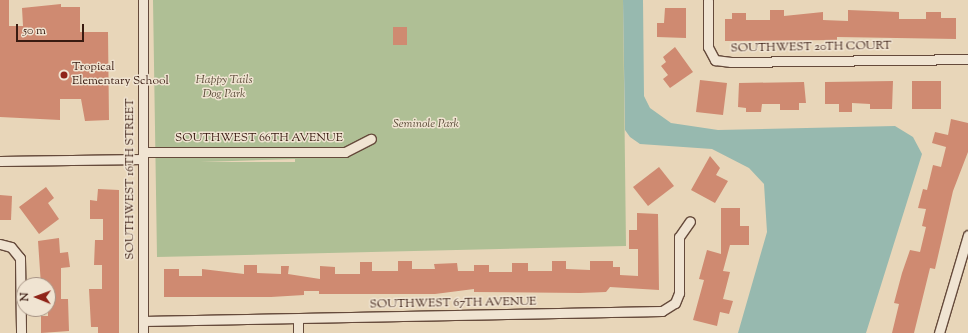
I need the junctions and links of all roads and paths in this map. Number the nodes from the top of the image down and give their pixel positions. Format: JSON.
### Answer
{"nodes":[{"id":1,"x":142,"y":0,"type":"edge"},
{"id":2,"x":708,"y":0,"type":"edge"},
{"id":3,"x":968,"y":58,"type":"edge"},
{"id":4,"x":371,"y":139,"type":"dead end"},
{"id":5,"x":143,"y":156,"type":"junction"},
{"id":6,"x":0,"y":161,"type":"edge"},
{"id":7,"x":690,"y":221,"type":"dead end"},
{"id":8,"x":968,"y":235,"type":"edge"},
{"id":9,"x":0,"y":244,"type":"edge"},
{"id":10,"x":298,"y":320,"type":"junction"},
{"id":11,"x":143,"y":321,"type":"junction"},
{"id":12,"x":21,"y":333,"type":"edge"},
{"id":13,"x":143,"y":333,"type":"edge"},
{"id":14,"x":298,"y":333,"type":"edge"},
{"id":15,"x":939,"y":333,"type":"edge"}],
"edges":[{"from":1,"to":5,"type":"street","name":"SOUTHWEST 16TH STREET"},
{"from":2,"to":3,"type":"street","name":"SOUTHWEST 20TH COURT"},
{"from":4,"to":5,"type":"street","name":"SOUTHWEST 66TH AVENUE"},
{"from":5,"to":6,"type":"street","name":"SOUTHWEST 66TH AVENUE"},
{"from":5,"to":11,"type":"street","name":"SOUTHWEST 16TH STREET"},
{"from":7,"to":10,"type":"street","name":"SOUTHWEST 67TH AVENUE"},
{"from":8,"to":15,"type":"street"},
{"from":9,"to":12,"type":"street"},
{"from":10,"to":11,"type":"street","name":"SOUTHWEST 67TH AVENUE"},
{"from":10,"to":14,"type":"street"},
{"from":11,"to":13,"type":"street","name":"SOUTHWEST 16TH STREET"}]}
